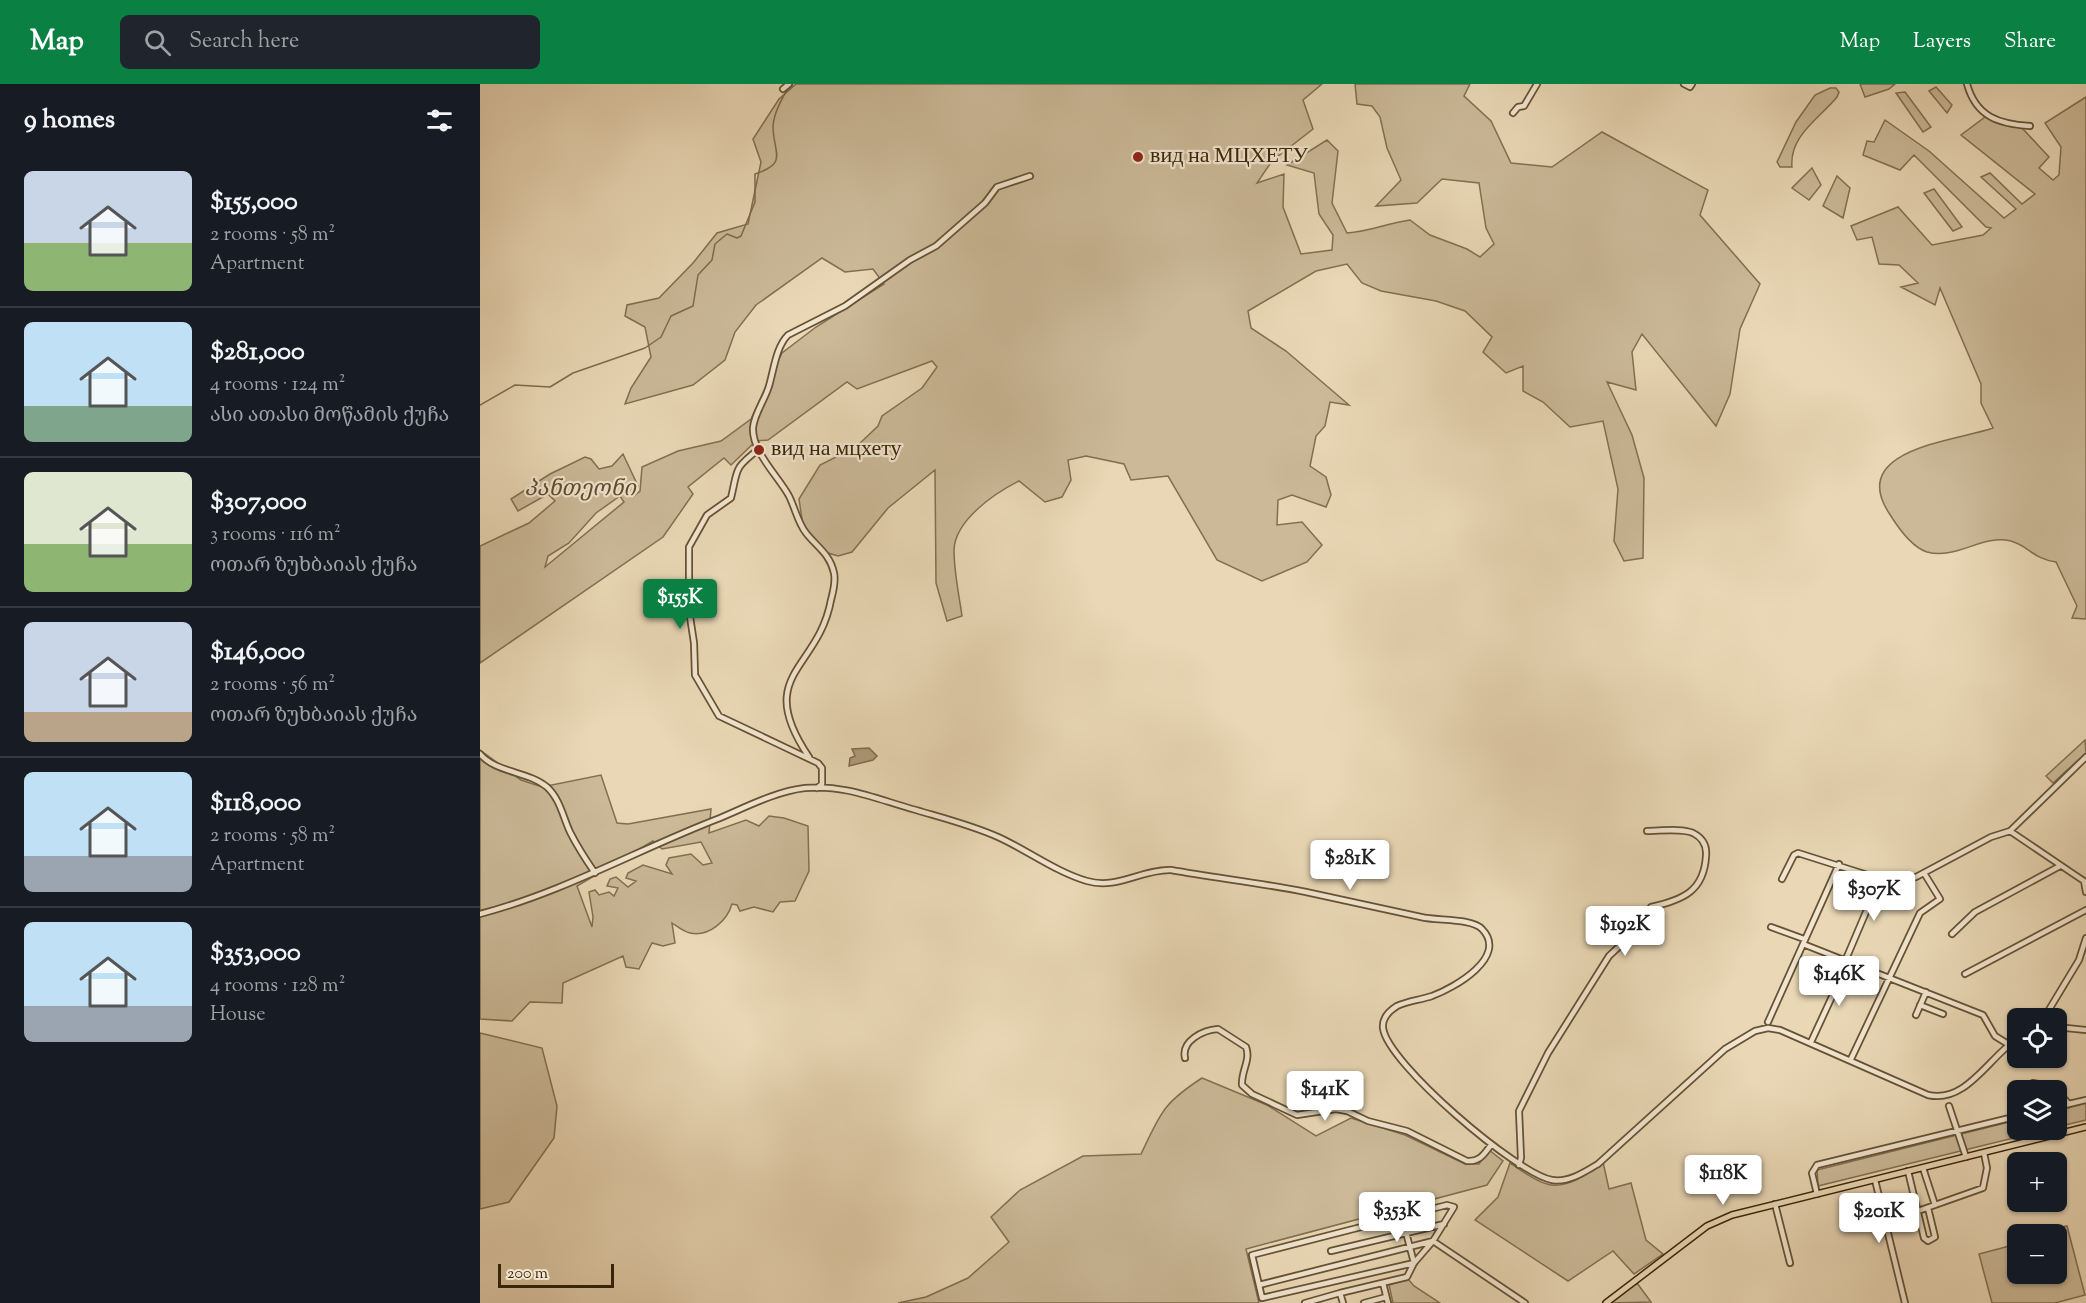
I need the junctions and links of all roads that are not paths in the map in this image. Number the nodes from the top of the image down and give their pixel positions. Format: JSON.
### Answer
{"nodes":[{"id":1,"x":789,"y":84,"type":"edge"},
{"id":2,"x":1537,"y":84,"type":"edge"},
{"id":3,"x":1684,"y":84,"type":"edge"},
{"id":4,"x":1967,"y":84,"type":"edge"},
{"id":5,"x":1691,"y":86,"type":"edge"},
{"id":6,"x":783,"y":90,"type":"dead end"},
{"id":7,"x":1514,"y":113,"type":"dead end"},
{"id":8,"x":2030,"y":126,"type":"dead end"},
{"id":9,"x":1030,"y":177,"type":"dead end"},
{"id":10,"x":759,"y":449,"type":"junction"},
{"id":11,"x":480,"y":754,"type":"edge"},
{"id":12,"x":809,"y":757,"type":"junction"},
{"id":13,"x":2086,"y":758,"type":"edge"},
{"id":14,"x":817,"y":788,"type":"junction"},
{"id":15,"x":1647,"y":831,"type":"dead end"},
{"id":16,"x":2010,"y":831,"type":"junction"},
{"id":17,"x":1839,"y":864,"type":"junction"},
{"id":18,"x":2060,"y":866,"type":"junction"},
{"id":19,"x":595,"y":873,"type":"junction"},
{"id":20,"x":1924,"y":873,"type":"junction"},
{"id":21,"x":1782,"y":879,"type":"dead end"},
{"id":22,"x":1880,"y":879,"type":"junction"},
{"id":23,"x":2085,"y":880,"type":"edge"},
{"id":24,"x":2086,"y":892,"type":"edge"},
{"id":25,"x":2086,"y":910,"type":"edge"},
{"id":26,"x":480,"y":914,"type":"edge"},
{"id":27,"x":1771,"y":927,"type":"dead end"},
{"id":28,"x":1952,"y":934,"type":"dead end"},
{"id":29,"x":2086,"y":938,"type":"edge"},
{"id":30,"x":1804,"y":941,"type":"junction"},
{"id":31,"x":1847,"y":961,"type":"junction"},
{"id":32,"x":1965,"y":974,"type":"dead end"},
{"id":33,"x":1888,"y":977,"type":"junction"},
{"id":34,"x":1926,"y":992,"type":"junction"},
{"id":35,"x":1920,"y":1005,"type":"junction"},
{"id":36,"x":2050,"y":1008,"type":"edge"},
{"id":37,"x":1943,"y":1014,"type":"dead end"},
{"id":38,"x":1916,"y":1015,"type":"dead end"},
{"id":39,"x":1768,"y":1022,"type":"dead end"},
{"id":40,"x":2067,"y":1028,"type":"edge"},
{"id":41,"x":2086,"y":1030,"type":"edge"},
{"id":42,"x":1810,"y":1042,"type":"junction"},
{"id":43,"x":2007,"y":1043,"type":"edge"},
{"id":44,"x":2007,"y":1045,"type":"edge"},
{"id":45,"x":1185,"y":1058,"type":"dead end"},
{"id":46,"x":1851,"y":1059,"type":"junction"},
{"id":47,"x":2086,"y":1100,"type":"edge"},
{"id":48,"x":2069,"y":1104,"type":"edge"},
{"id":49,"x":1949,"y":1106,"type":"dead end"},
{"id":50,"x":2007,"y":1119,"type":"edge"},
{"id":51,"x":2086,"y":1127,"type":"edge"},
{"id":52,"x":1959,"y":1131,"type":"junction"},
{"id":53,"x":1491,"y":1145,"type":"junction"},
{"id":54,"x":1984,"y":1153,"type":"junction"},
{"id":55,"x":1966,"y":1157,"type":"junction"},
{"id":56,"x":1519,"y":1165,"type":"junction"},
{"id":57,"x":1923,"y":1168,"type":"junction"},
{"id":58,"x":1908,"y":1172,"type":"junction"},
{"id":59,"x":1875,"y":1180,"type":"junction"},
{"id":60,"x":1817,"y":1194,"type":"junction"},
{"id":61,"x":1775,"y":1204,"type":"junction"},
{"id":62,"x":1935,"y":1205,"type":"junction"},
{"id":63,"x":1928,"y":1208,"type":"junction"},
{"id":64,"x":1918,"y":1211,"type":"junction"},
{"id":65,"x":1402,"y":1217,"type":"junction"},
{"id":66,"x":1444,"y":1224,"type":"junction"},
{"id":67,"x":1406,"y":1232,"type":"junction"},
{"id":68,"x":1433,"y":1241,"type":"junction"},
{"id":69,"x":1410,"y":1247,"type":"junction"},
{"id":70,"x":1331,"y":1251,"type":"dead end"},
{"id":71,"x":1414,"y":1263,"type":"junction"},
{"id":72,"x":1790,"y":1263,"type":"dead end"},
{"id":73,"x":1295,"y":1276,"type":"junction"},
{"id":74,"x":1383,"y":1282,"type":"junction"},
{"id":75,"x":1258,"y":1286,"type":"junction"},
{"id":76,"x":1299,"y":1290,"type":"junction"},
{"id":77,"x":1340,"y":1293,"type":"junction"},
{"id":78,"x":1387,"y":1300,"type":"edge"},
{"id":79,"x":1305,"y":1303,"type":"edge"},
{"id":80,"x":1343,"y":1303,"type":"edge"},
{"id":81,"x":1364,"y":1303,"type":"edge"},
{"id":82,"x":1526,"y":1303,"type":"edge"},
{"id":83,"x":1606,"y":1303,"type":"edge"},
{"id":84,"x":1905,"y":1303,"type":"edge"}],
"edges":[{"from":1,"to":6,"type":"street"},
{"from":2,"to":7,"type":"street"},
{"from":3,"to":5,"type":"street"},
{"from":4,"to":8,"type":"street"},
{"from":9,"to":10,"type":"street"},
{"from":10,"to":12,"type":"street"},
{"from":10,"to":12,"type":"street"},
{"from":11,"to":19,"type":"street"},
{"from":12,"to":14,"type":"street"},
{"from":13,"to":16,"type":"street"},
{"from":14,"to":19,"type":"street"},
{"from":14,"to":53,"type":"street"},
{"from":15,"to":56,"type":"street"},
{"from":16,"to":18,"type":"street"},
{"from":16,"to":20,"type":"street"},
{"from":17,"to":21,"type":"street"},
{"from":17,"to":22,"type":"street"},
{"from":17,"to":30,"type":"street"},
{"from":18,"to":23,"type":"street"},
{"from":18,"to":28,"type":"street"},
{"from":19,"to":26,"type":"street"},
{"from":20,"to":22,"type":"street"},
{"from":20,"to":33,"type":"street"},
{"from":22,"to":31,"type":"street"},
{"from":23,"to":24,"type":"street"},
{"from":25,"to":32,"type":"street"},
{"from":27,"to":30,"type":"street"},
{"from":29,"to":36,"type":"street"},
{"from":30,"to":31,"type":"street"},
{"from":30,"to":39,"type":"street"},
{"from":31,"to":33,"type":"street"},
{"from":31,"to":42,"type":"street"},
{"from":33,"to":34,"type":"street"},
{"from":33,"to":46,"type":"street"},
{"from":34,"to":35,"type":"street"},
{"from":34,"to":43,"type":"street"},
{"from":35,"to":37,"type":"street"},
{"from":35,"to":38,"type":"street"},
{"from":40,"to":41,"type":"street"},
{"from":42,"to":46,"type":"street"},
{"from":42,"to":56,"type":"street"},
{"from":44,"to":46,"type":"street"},
{"from":45,"to":53,"type":"street"},
{"from":47,"to":48,"type":"street"},
{"from":49,"to":52,"type":"street"},
{"from":50,"to":52,"type":"street"},
{"from":51,"to":54,"type":"main road"},
{"from":52,"to":55,"type":"street"},
{"from":52,"to":60,"type":"street"},
{"from":53,"to":56,"type":"street"},
{"from":54,"to":55,"type":"main road"},
{"from":54,"to":62,"type":"street"},
{"from":55,"to":57,"type":"main road"},
{"from":57,"to":58,"type":"main road"},
{"from":57,"to":62,"type":"street"},
{"from":58,"to":59,"type":"main road"},
{"from":58,"to":64,"type":"street"},
{"from":59,"to":60,"type":"main road"},
{"from":59,"to":84,"type":"street"},
{"from":60,"to":61,"type":"main road"},
{"from":61,"to":72,"type":"street"},
{"from":61,"to":83,"type":"main road"},
{"from":62,"to":63,"type":"street"},
{"from":63,"to":64,"type":"street"},
{"from":63,"to":64,"type":"street"},
{"from":65,"to":66,"type":"street"},
{"from":65,"to":67,"type":"street"},
{"from":65,"to":75,"type":"street"},
{"from":66,"to":67,"type":"street"},
{"from":66,"to":68,"type":"street"},
{"from":67,"to":69,"type":"street"},
{"from":67,"to":70,"type":"street"},
{"from":68,"to":69,"type":"street"},
{"from":68,"to":71,"type":"street"},
{"from":68,"to":82,"type":"street"},
{"from":69,"to":71,"type":"street"},
{"from":69,"to":73,"type":"street"},
{"from":71,"to":74,"type":"street"},
{"from":71,"to":76,"type":"street"},
{"from":73,"to":75,"type":"street"},
{"from":73,"to":76,"type":"street"},
{"from":74,"to":77,"type":"street"},
{"from":74,"to":78,"type":"street"},
{"from":75,"to":76,"type":"street"},
{"from":77,"to":79,"type":"street"},
{"from":77,"to":80,"type":"street"},
{"from":78,"to":81,"type":"street"}]}
